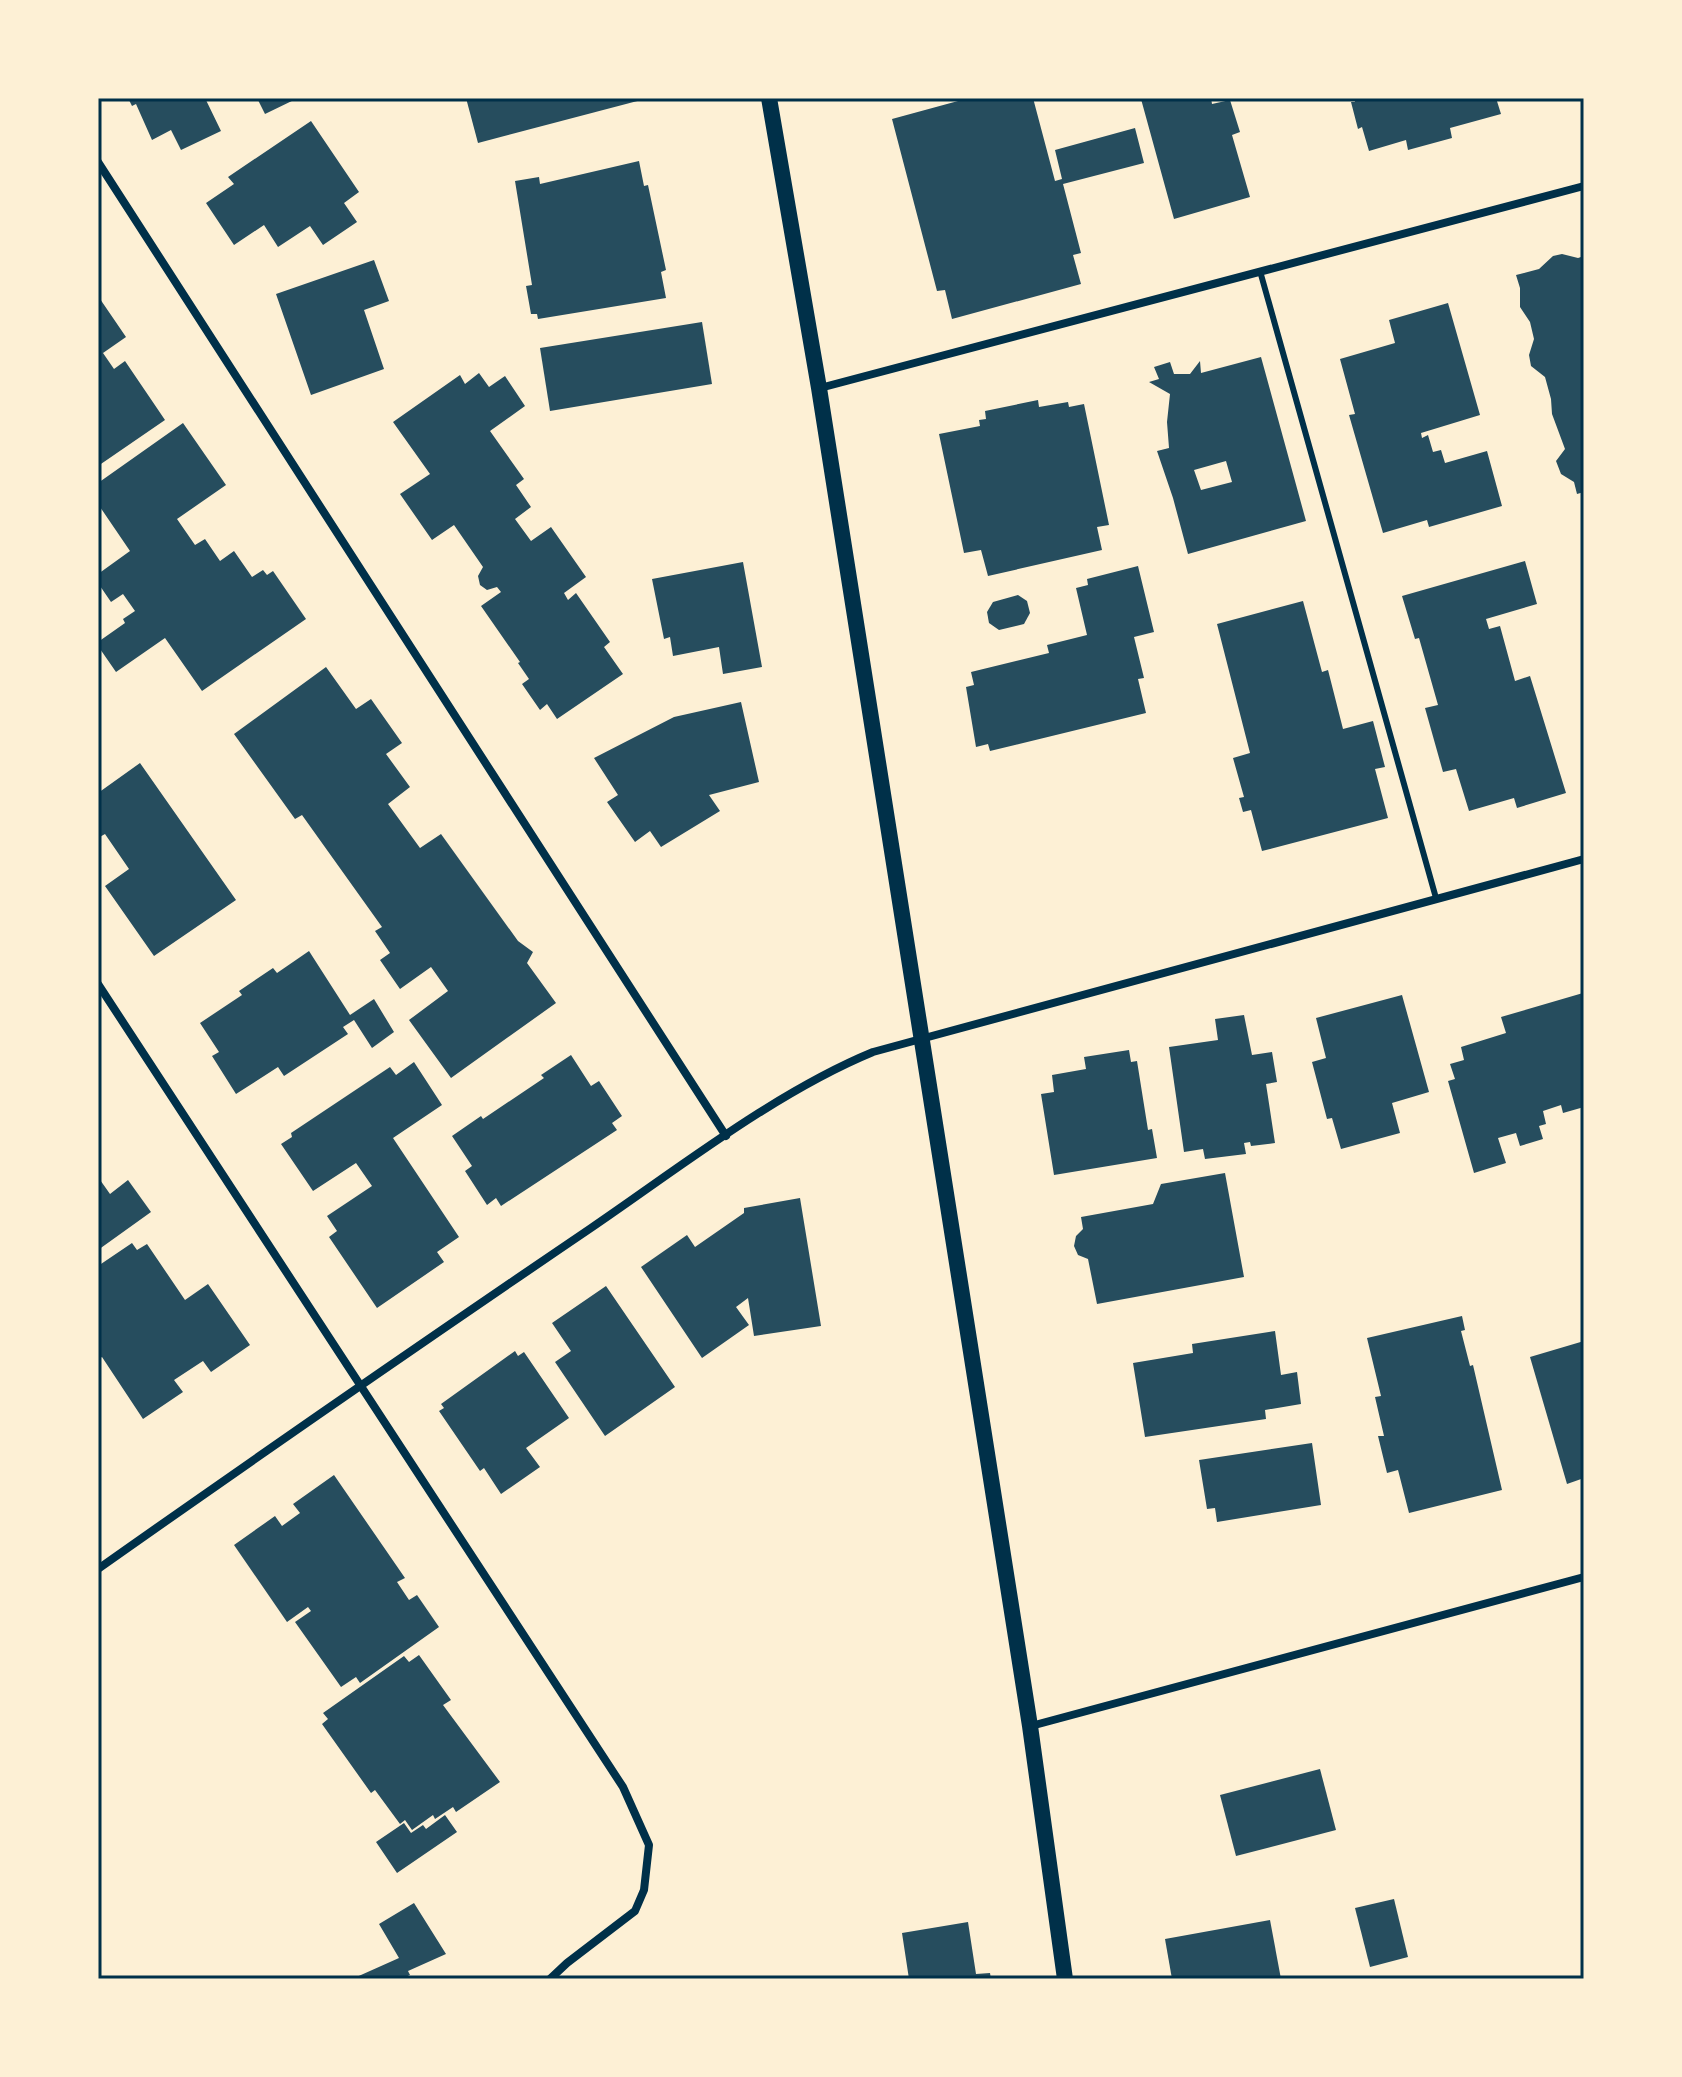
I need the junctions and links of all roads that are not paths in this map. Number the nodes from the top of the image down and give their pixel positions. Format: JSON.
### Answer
{"nodes":[{"id":1,"x":769,"y":98,"type":"edge"},
{"id":2,"x":98,"y":162,"type":"edge"},
{"id":3,"x":1584,"y":186,"type":"edge"},
{"id":4,"x":1260,"y":271,"type":"junction"},
{"id":5,"x":819,"y":388,"type":"junction"},
{"id":6,"x":1584,"y":859,"type":"edge"},
{"id":7,"x":1436,"y":898,"type":"junction"},
{"id":8,"x":98,"y":984,"type":"edge"},
{"id":9,"x":921,"y":1040,"type":"junction"},
{"id":10,"x":726,"y":1136,"type":"junction"},
{"id":11,"x":360,"y":1385,"type":"junction"},
{"id":12,"x":98,"y":1569,"type":"edge"},
{"id":13,"x":1584,"y":1577,"type":"edge"},
{"id":14,"x":1030,"y":1726,"type":"junction"},
{"id":15,"x":550,"y":1979,"type":"edge"},
{"id":16,"x":1065,"y":1979,"type":"edge"}],
"edges":[{"from":1,"to":5,"type":"main road"},
{"from":2,"to":10,"type":"street"},
{"from":3,"to":4,"type":"street"},
{"from":4,"to":5,"type":"street"},
{"from":4,"to":7,"type":"lane"},
{"from":5,"to":9,"type":"main road"},
{"from":6,"to":7,"type":"street"},
{"from":7,"to":9,"type":"street"},
{"from":8,"to":11,"type":"street"},
{"from":9,"to":10,"type":"street"},
{"from":9,"to":14,"type":"main road"},
{"from":10,"to":11,"type":"street"},
{"from":11,"to":12,"type":"street"},
{"from":11,"to":15,"type":"street"},
{"from":13,"to":14,"type":"street"},
{"from":14,"to":16,"type":"main road"}]}
